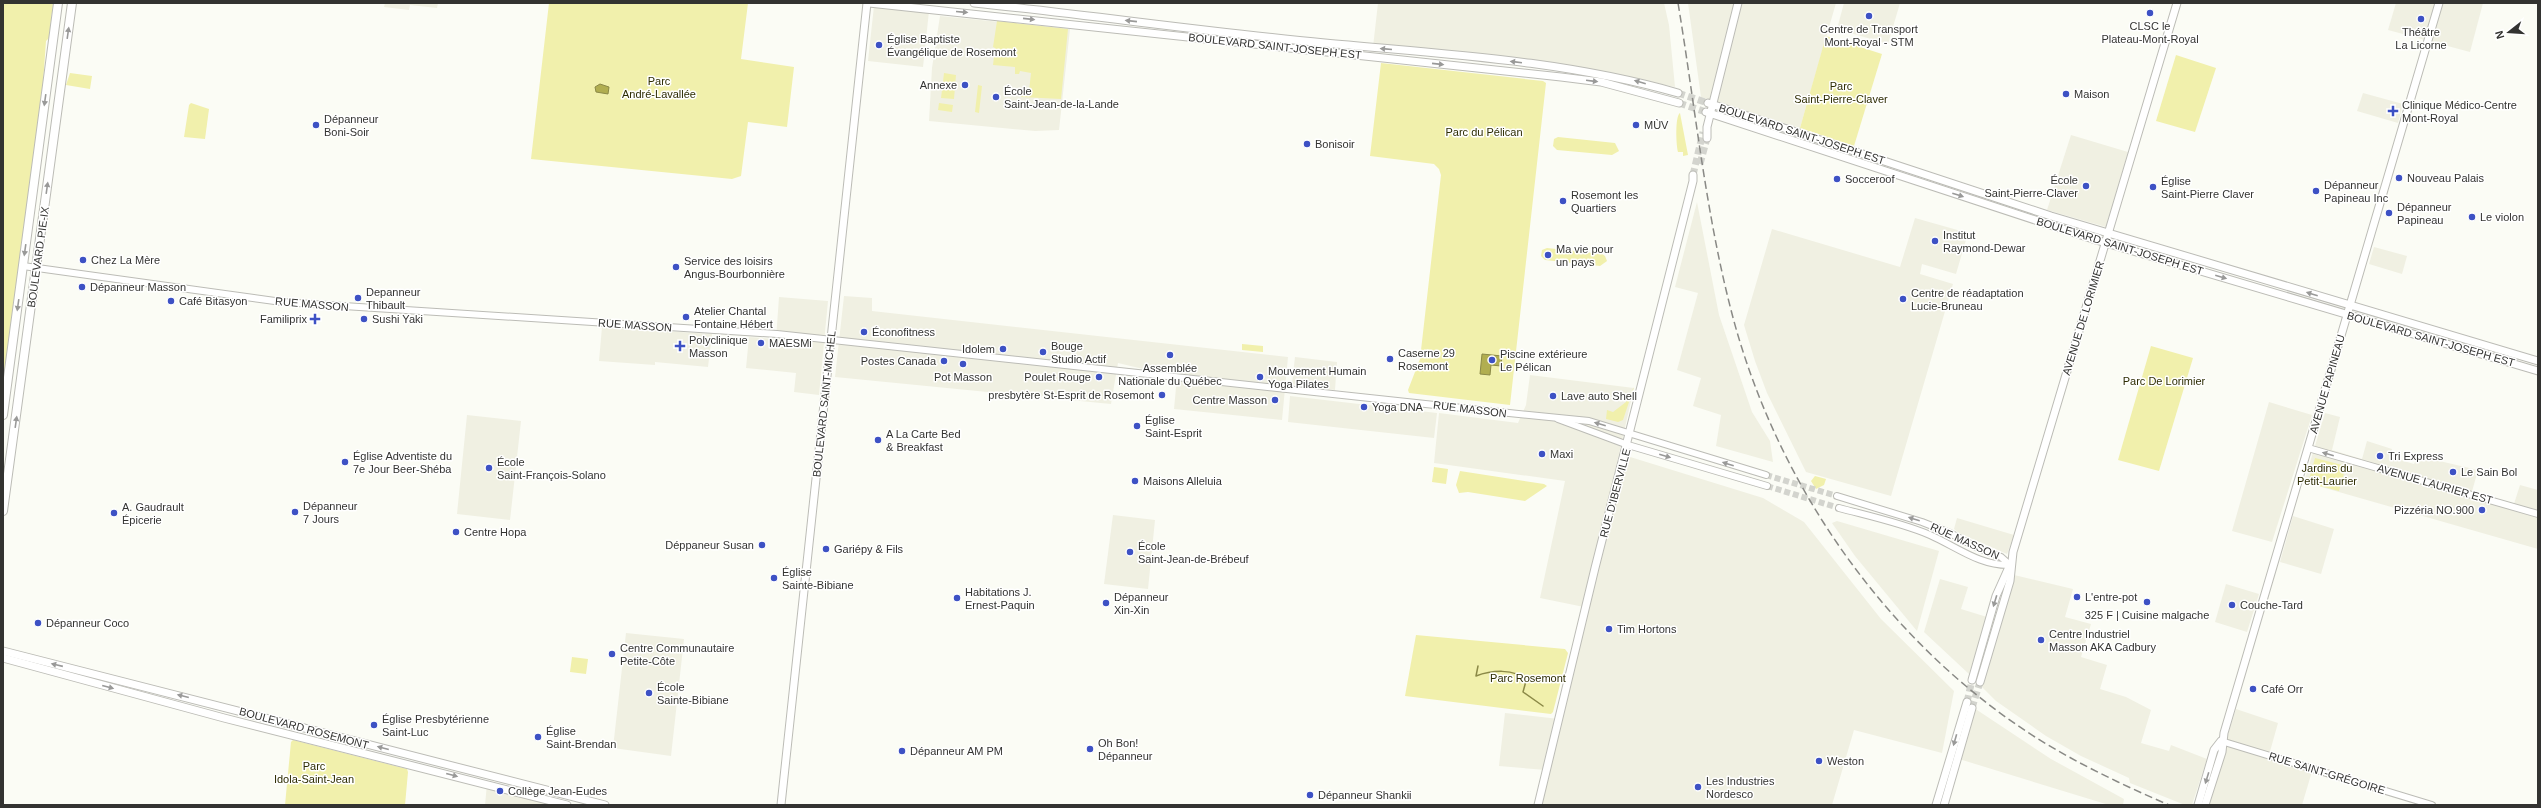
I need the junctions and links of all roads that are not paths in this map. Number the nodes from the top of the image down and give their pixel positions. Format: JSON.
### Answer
{"nodes":[{"id":1,"x":58,"y":3,"type":"edge"},
{"id":2,"x":72,"y":3,"type":"edge"},
{"id":3,"x":868,"y":3,"type":"edge"},
{"id":4,"x":974,"y":3,"type":"edge"},
{"id":5,"x":1738,"y":3,"type":"edge"},
{"id":6,"x":2177,"y":3,"type":"edge"},
{"id":7,"x":2439,"y":3,"type":"edge"},
{"id":8,"x":1678,"y":93,"type":"tunnel mouth"},
{"id":9,"x":1679,"y":103,"type":"tunnel mouth"},
{"id":10,"x":1710,"y":104,"type":"junction"},
{"id":11,"x":1708,"y":113,"type":"junction"},
{"id":12,"x":1706,"y":132,"type":"tunnel mouth"},
{"id":13,"x":1694,"y":178,"type":"tunnel mouth"},
{"id":14,"x":2108,"y":234,"type":"junction"},
{"id":15,"x":2105,"y":243,"type":"junction"},
{"id":16,"x":23,"y":266,"type":"junction"},
{"id":17,"x":37,"y":268,"type":"junction"},
{"id":18,"x":2349,"y":306,"type":"junction"},
{"id":19,"x":2347,"y":315,"type":"junction"},
{"id":20,"x":831,"y":340,"type":"junction"},
{"id":21,"x":2538,"y":361,"type":"edge"},
{"id":22,"x":2538,"y":371,"type":"edge"},
{"id":23,"x":3,"y":415,"type":"edge"},
{"id":24,"x":1557,"y":418,"type":"junction"},
{"id":25,"x":1630,"y":434,"type":"junction"},
{"id":26,"x":1628,"y":445,"type":"junction"},
{"id":27,"x":2308,"y":448,"type":"junction"},
{"id":28,"x":1766,"y":475,"type":"tunnel mouth"},
{"id":29,"x":1767,"y":486,"type":"tunnel mouth"},
{"id":30,"x":1837,"y":496,"type":"tunnel mouth"},
{"id":31,"x":1839,"y":508,"type":"tunnel mouth"},
{"id":32,"x":3,"y":511,"type":"edge"},
{"id":33,"x":2538,"y":514,"type":"edge"},
{"id":34,"x":2010,"y":565,"type":"junction"},
{"id":35,"x":3,"y":651,"type":"edge"},
{"id":36,"x":3,"y":658,"type":"edge"},
{"id":37,"x":1972,"y":680,"type":"tunnel mouth"},
{"id":38,"x":1980,"y":682,"type":"tunnel mouth"},
{"id":39,"x":1967,"y":702,"type":"tunnel mouth"},
{"id":40,"x":1972,"y":708,"type":"tunnel mouth"},
{"id":41,"x":2221,"y":741,"type":"junction"},
{"id":42,"x":567,"y":805,"type":"edge"},
{"id":43,"x":605,"y":805,"type":"edge"},
{"id":44,"x":781,"y":805,"type":"edge"},
{"id":45,"x":1538,"y":805,"type":"edge"},
{"id":46,"x":1936,"y":805,"type":"edge"},
{"id":47,"x":1944,"y":805,"type":"edge"},
{"id":48,"x":2198,"y":805,"type":"edge"},
{"id":49,"x":2205,"y":805,"type":"edge"},
{"id":50,"x":2432,"y":805,"type":"edge"}],
"edges":[{"from":1,"to":16,"type":"main road","name":"BOULEVARD PIE-IX","one_way":true},
{"from":17,"to":2,"type":"main road","name":"BOULEVARD PIE-IX","one_way":true},
{"from":3,"to":9,"type":"main road","name":"BOULEVARD SAINT-JOSEPH EST","one_way":true},
{"from":3,"to":20,"type":"main road","name":"BOULEVARD SAINT-MICHEL"},
{"from":8,"to":4,"type":"main road","name":"BOULEVARD SAINT-JOSEPH EST","one_way":true},
{"from":5,"to":10,"type":"main road"},
{"from":6,"to":14,"type":"main road","name":"AVENUE DE LORIMIER"},
{"from":7,"to":18,"type":"main road","name":"AVENUE PAPINEAU"},
{"from":10,"to":11,"type":"main road"},
{"from":10,"to":14,"type":"main road","name":"BOULEVARD SAINT-JOSEPH EST"},
{"from":11,"to":12,"type":"main road"},
{"from":11,"to":15,"type":"main road","name":"BOULEVARD SAINT-JOSEPH EST","one_way":true},
{"from":13,"to":25,"type":"main road","name":"RUE D'IBERVILLE"},
{"from":14,"to":15,"type":"main road","name":"AVENUE DE LORIMIER"},
{"from":18,"to":14,"type":"main road","name":"BOULEVARD SAINT-JOSEPH EST","one_way":true},
{"from":15,"to":19,"type":"main road","name":"BOULEVARD SAINT-JOSEPH EST","one_way":true},
{"from":15,"to":34,"type":"main road","name":"AVENUE DE LORIMIER"},
{"from":16,"to":17,"type":"street","name":"RUE MASSON"},
{"from":16,"to":23,"type":"main road","name":"BOULEVARD PIE-IX","one_way":true},
{"from":17,"to":20,"type":"street","name":"RUE MASSON"},
{"from":32,"to":17,"type":"main road","name":"BOULEVARD PIE-IX","one_way":true},
{"from":18,"to":19,"type":"main road","name":"AVENUE PAPINEAU"},
{"from":18,"to":21,"type":"main road","name":"BOULEVARD SAINT-JOSEPH EST"},
{"from":19,"to":22,"type":"main road","name":"BOULEVARD SAINT-JOSEPH EST"},
{"from":19,"to":27,"type":"main road","name":"AVENUE PAPINEAU"},
{"from":20,"to":24,"type":"street","name":"RUE MASSON"},
{"from":20,"to":44,"type":"main road","name":"BOULEVARD SAINT-MICHEL"},
{"from":25,"to":24,"type":"street","name":"RUE MASSON","one_way":true},
{"from":24,"to":26,"type":"street","name":"RUE MASSON"},
{"from":25,"to":26,"type":"main road","name":"RUE D'IBERVILLE"},
{"from":28,"to":25,"type":"street","name":"RUE MASSON","one_way":true},
{"from":26,"to":29,"type":"street","name":"RUE MASSON","one_way":true},
{"from":26,"to":45,"type":"main road","name":"RUE D'IBERVILLE"},
{"from":33,"to":27,"type":"street","name":"AVENUE LAURIER EST","one_way":true},
{"from":27,"to":41,"type":"main road","name":"AVENUE PAPINEAU"},
{"from":34,"to":30,"type":"street","name":"RUE MASSON","one_way":true},
{"from":31,"to":34,"type":"street","name":"RUE MASSON"},
{"from":34,"to":37,"type":"main road","name":"AVENUE DE LORIMIER","one_way":true},
{"from":34,"to":38,"type":"main road","name":"AVENUE DE LORIMIER"},
{"from":43,"to":35,"type":"main road","name":"BOULEVARD ROSEMONT","one_way":true},
{"from":36,"to":42,"type":"main road","name":"BOULEVARD ROSEMONT","one_way":true},
{"from":39,"to":46,"type":"main road","one_way":true},
{"from":40,"to":47,"type":"main road"},
{"from":41,"to":48,"type":"main road","name":"AVENUE PAPINEAU","one_way":true},
{"from":41,"to":49,"type":"main road","name":"AVENUE PAPINEAU"},
{"from":41,"to":50,"type":"street","name":"RUE SAINT-GRÉGOIRE"}]}
